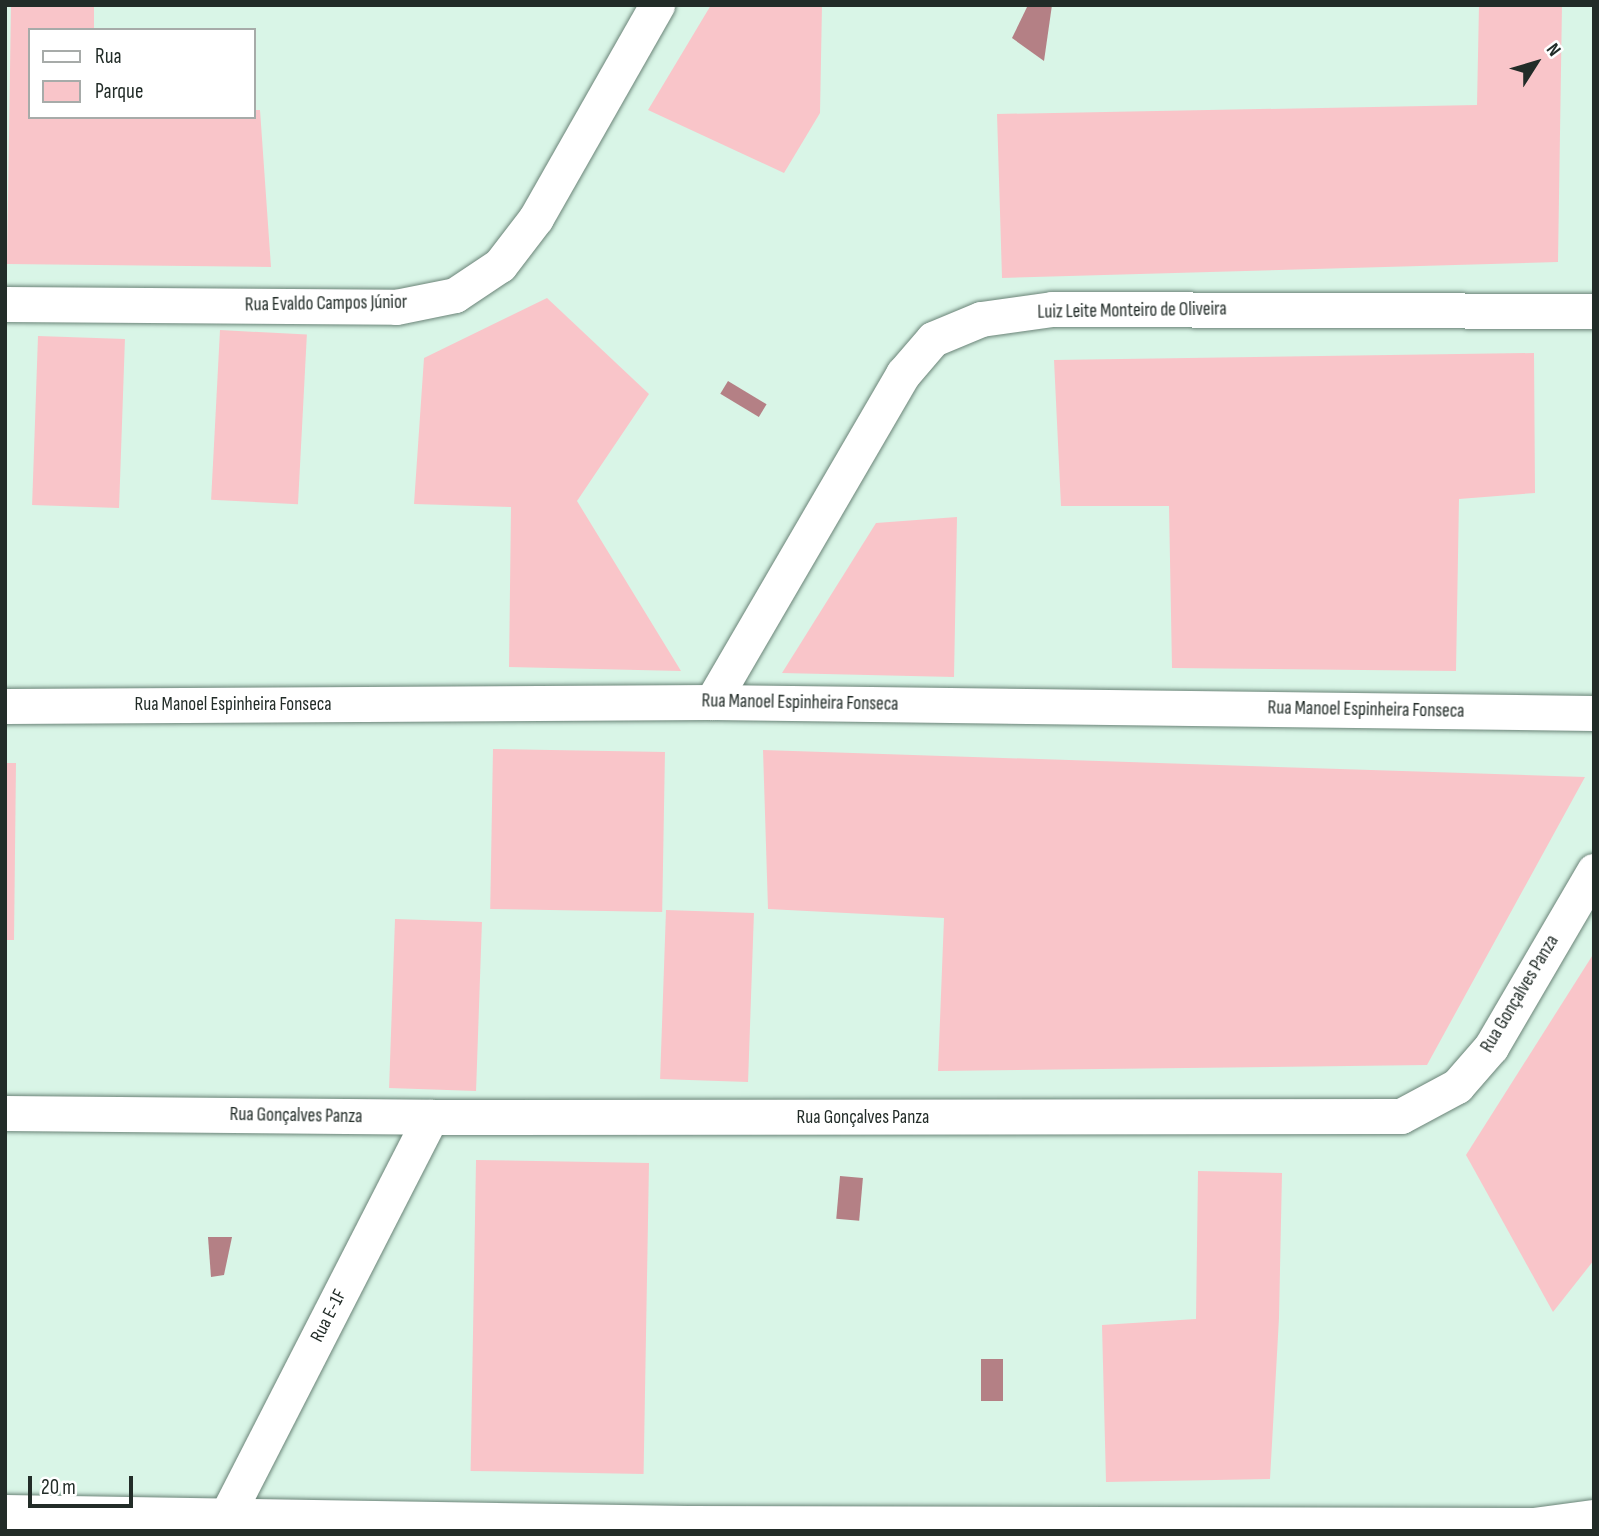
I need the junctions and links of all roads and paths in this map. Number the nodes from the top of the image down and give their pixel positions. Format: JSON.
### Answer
{"nodes":[{"id":1,"x":657,"y":5,"type":"edge"},
{"id":2,"x":5,"y":304,"type":"edge"},
{"id":3,"x":1594,"y":311,"type":"edge"},
{"id":4,"x":712,"y":702,"type":"junction"},
{"id":5,"x":5,"y":706,"type":"edge"},
{"id":6,"x":1594,"y":713,"type":"edge"},
{"id":7,"x":1594,"y":871,"type":"edge"},
{"id":8,"x":5,"y":1113,"type":"edge"},
{"id":9,"x":430,"y":1117,"type":"junction"},
{"id":10,"x":5,"y":1512,"type":"edge"},
{"id":11,"x":226,"y":1515,"type":"junction"},
{"id":12,"x":1594,"y":1517,"type":"edge"},
{"id":13,"x":689,"y":1527,"type":"edge"}],
"edges":[{"from":1,"to":2,"type":"street","name":"Rua Evaldo Campos Júnior"},
{"from":3,"to":4,"type":"street","name":"Luiz Leite Monteiro de Oliveira"},
{"from":4,"to":5,"type":"street","name":"Rua Manoel Espinheira Fonseca"},
{"from":4,"to":6,"type":"street","name":"Rua Manoel Espinheira Fonseca"},
{"from":7,"to":9,"type":"street","name":"Rua Gonçalves Panza"},
{"from":8,"to":9,"type":"street","name":"Rua Gonçalves Panza"},
{"from":9,"to":11,"type":"street","name":"Rua E-1F"},
{"from":10,"to":11,"type":"street"},
{"from":11,"to":13,"type":"street"},
{"from":12,"to":13,"type":"street"}]}
